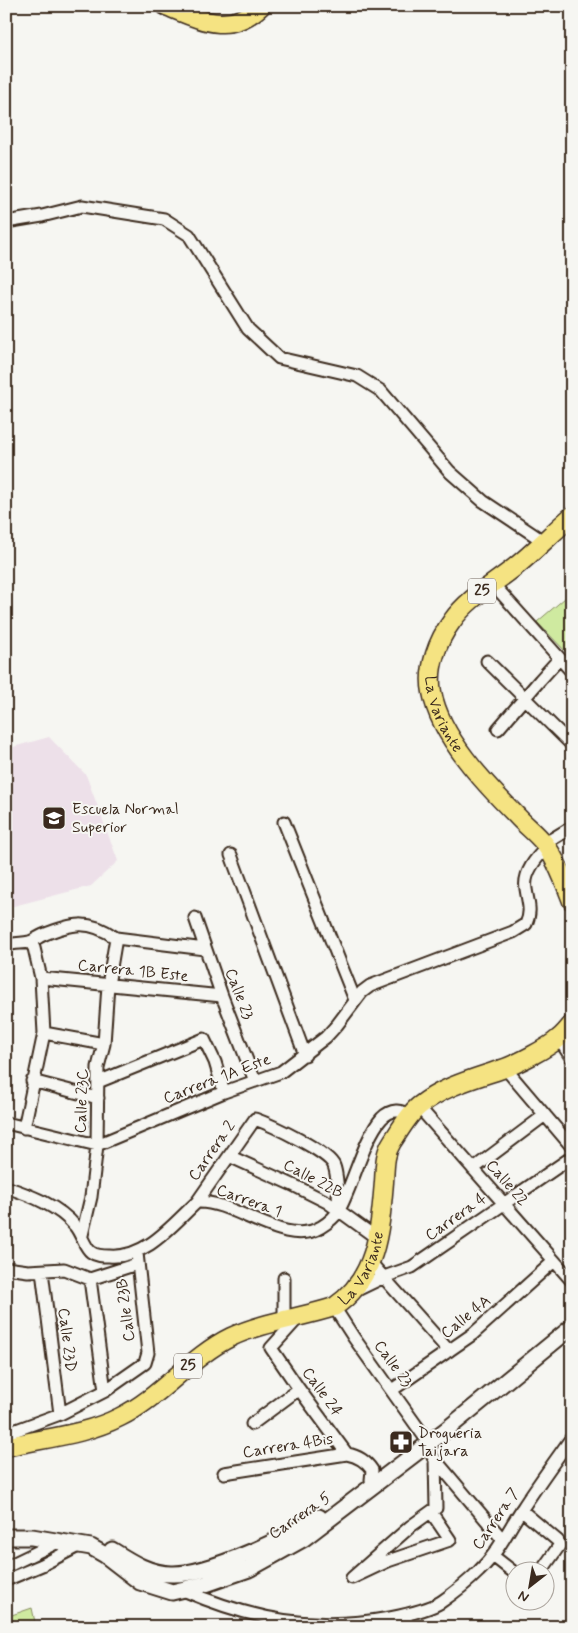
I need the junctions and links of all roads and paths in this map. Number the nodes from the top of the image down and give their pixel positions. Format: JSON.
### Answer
{"nodes":[{"id":1,"x":166,"y":6,"type":"edge"},
{"id":2,"x":261,"y":6,"type":"edge"},
{"id":3,"x":6,"y":222,"type":"edge"},
{"id":4,"x":572,"y":516,"type":"edge"},
{"id":5,"x":543,"y":541,"type":"junction"},
{"id":6,"x":493,"y":584,"type":"junction"},
{"id":7,"x":559,"y":659,"type":"junction"},
{"id":8,"x":487,"y":661,"type":"dead end"},
{"id":9,"x":572,"y":672,"type":"edge"},
{"id":10,"x":524,"y":698,"type":"junction"},
{"id":11,"x":498,"y":729,"type":"dead end"},
{"id":12,"x":572,"y":745,"type":"edge"},
{"id":13,"x":284,"y":822,"type":"dead end"},
{"id":14,"x":572,"y":827,"type":"edge"},
{"id":15,"x":546,"y":845,"type":"junction"},
{"id":16,"x":230,"y":855,"type":"dead end"},
{"id":17,"x":572,"y":901,"type":"edge"},
{"id":18,"x":195,"y":918,"type":"dead end"},
{"id":19,"x":116,"y":938,"type":"junction"},
{"id":20,"x":30,"y":942,"type":"junction"},
{"id":21,"x":6,"y":946,"type":"edge"},
{"id":22,"x":205,"y":949,"type":"junction"},
{"id":23,"x":41,"y":978,"type":"junction"},
{"id":24,"x":108,"y":985,"type":"junction"},
{"id":25,"x":222,"y":996,"type":"junction"},
{"id":26,"x":355,"y":1000,"type":"junction"},
{"id":27,"x":572,"y":1024,"type":"edge"},
{"id":28,"x":44,"y":1033,"type":"junction"},
{"id":29,"x":559,"y":1039,"type":"junction"},
{"id":30,"x":104,"y":1044,"type":"junction"},
{"id":31,"x":305,"y":1055,"type":"junction"},
{"id":32,"x":572,"y":1059,"type":"edge"},
{"id":33,"x":505,"y":1068,"type":"junction"},
{"id":34,"x":32,"y":1081,"type":"junction"},
{"id":35,"x":255,"y":1081,"type":"junction"},
{"id":36,"x":98,"y":1082,"type":"junction"},
{"id":37,"x":224,"y":1092,"type":"junction"},
{"id":38,"x":98,"y":1098,"type":"junction"},
{"id":39,"x":414,"y":1111,"type":"junction"},
{"id":40,"x":545,"y":1115,"type":"junction"},
{"id":41,"x":6,"y":1123,"type":"edge"},
{"id":42,"x":24,"y":1128,"type":"junction"},
{"id":43,"x":96,"y":1145,"type":"junction"},
{"id":44,"x":572,"y":1147,"type":"edge"},
{"id":45,"x":229,"y":1156,"type":"junction"},
{"id":46,"x":572,"y":1157,"type":"edge"},
{"id":47,"x":474,"y":1169,"type":"junction"},
{"id":48,"x":6,"y":1187,"type":"edge"},
{"id":49,"x":197,"y":1202,"type":"junction"},
{"id":50,"x":504,"y":1204,"type":"junction"},
{"id":51,"x":339,"y":1210,"type":"junction"},
{"id":52,"x":82,"y":1235,"type":"junction"},
{"id":53,"x":378,"y":1239,"type":"junction"},
{"id":54,"x":137,"y":1259,"type":"junction"},
{"id":55,"x":554,"y":1261,"type":"junction"},
{"id":56,"x":370,"y":1262,"type":"junction"},
{"id":57,"x":6,"y":1268,"type":"edge"},
{"id":58,"x":42,"y":1271,"type":"junction"},
{"id":59,"x":384,"y":1277,"type":"junction"},
{"id":60,"x":284,"y":1278,"type":"dead end"},
{"id":61,"x":90,"y":1279,"type":"junction"},
{"id":62,"x":572,"y":1281,"type":"edge"},
{"id":63,"x":352,"y":1292,"type":"junction"},
{"id":64,"x":334,"y":1307,"type":"junction"},
{"id":65,"x":291,"y":1319,"type":"junction"},
{"id":66,"x":572,"y":1319,"type":"edge"},
{"id":67,"x":572,"y":1327,"type":"edge"},
{"id":68,"x":449,"y":1351,"type":"junction"},
{"id":69,"x":299,"y":1389,"type":"junction"},
{"id":70,"x":392,"y":1390,"type":"junction"},
{"id":71,"x":104,"y":1391,"type":"junction"},
{"id":72,"x":60,"y":1414,"type":"junction"},
{"id":73,"x":252,"y":1424,"type":"dead end"},
{"id":74,"x":8,"y":1436,"type":"edge"},
{"id":75,"x":572,"y":1437,"type":"edge"},
{"id":76,"x":426,"y":1443,"type":"junction"},
{"id":77,"x":352,"y":1455,"type":"junction"},
{"id":78,"x":435,"y":1459,"type":"junction"},
{"id":79,"x":224,"y":1473,"type":"dead end"},
{"id":80,"x":372,"y":1480,"type":"junction"},
{"id":81,"x":521,"y":1510,"type":"junction"},
{"id":82,"x":431,"y":1512,"type":"junction"},
{"id":83,"x":6,"y":1530,"type":"edge"},
{"id":84,"x":6,"y":1537,"type":"edge"},
{"id":85,"x":503,"y":1540,"type":"junction"},
{"id":86,"x":58,"y":1542,"type":"junction"},
{"id":87,"x":80,"y":1545,"type":"junction"},
{"id":88,"x":493,"y":1556,"type":"junction"},
{"id":89,"x":549,"y":1560,"type":"edge"},
{"id":90,"x":506,"y":1566,"type":"edge"},
{"id":91,"x":6,"y":1567,"type":"edge"},
{"id":92,"x":6,"y":1580,"type":"edge"},
{"id":93,"x":184,"y":1590,"type":"junction"},
{"id":94,"x":403,"y":1616,"type":"junction"},
{"id":95,"x":373,"y":1624,"type":"edge"},
{"id":96,"x":410,"y":1627,"type":"edge"}],
"edges":[{"from":1,"to":2,"type":"main road"},
{"from":3,"to":5,"type":"street"},
{"from":4,"to":5,"type":"main road","name":"La Variante","number":"25"},
{"from":5,"to":6,"type":"main road","name":"La Variante","number":"25"},
{"from":6,"to":7,"type":"street"},
{"from":6,"to":15,"type":"main road","name":"La Variante","number":"25"},
{"from":7,"to":9,"type":"street"},
{"from":7,"to":10,"type":"street"},
{"from":8,"to":10,"type":"street"},
{"from":10,"to":11,"type":"street"},
{"from":10,"to":12,"type":"street"},
{"from":13,"to":26,"type":"street"},
{"from":14,"to":15,"type":"street"},
{"from":15,"to":17,"type":"main road","name":"La Variante","number":"25"},
{"from":15,"to":26,"type":"street","name":"Carrera 1A Este"},
{"from":16,"to":31,"type":"street"},
{"from":18,"to":22,"type":"street","name":"Calle 23"},
{"from":19,"to":20,"type":"street"},
{"from":19,"to":22,"type":"street"},
{"from":19,"to":24,"type":"street","name":"Calle 23C"},
{"from":20,"to":21,"type":"street"},
{"from":20,"to":23,"type":"street"},
{"from":22,"to":25,"type":"street","name":"Calle 23"},
{"from":23,"to":24,"type":"street","name":"Carrera 1B Este"},
{"from":23,"to":28,"type":"street"},
{"from":24,"to":25,"type":"street","name":"Carrera 1B Este"},
{"from":24,"to":30,"type":"street","name":"Calle 23C"},
{"from":25,"to":35,"type":"street","name":"Calle 23"},
{"from":26,"to":31,"type":"street","name":"Carrera 1A Este"},
{"from":27,"to":29,"type":"main road","name":"La Variante","number":"25"},
{"from":28,"to":30,"type":"street"},
{"from":28,"to":34,"type":"street"},
{"from":29,"to":32,"type":"street"},
{"from":29,"to":33,"type":"main road","name":"La Variante","number":"25"},
{"from":30,"to":36,"type":"street","name":"Calle 23C"},
{"from":31,"to":35,"type":"street","name":"Carrera 1A Este"},
{"from":33,"to":39,"type":"main road","name":"La Variante","number":"25"},
{"from":33,"to":40,"type":"street"},
{"from":34,"to":38,"type":"street"},
{"from":34,"to":42,"type":"street"},
{"from":35,"to":37,"type":"street","name":"Carrera 1A Este"},
{"from":36,"to":37,"type":"street"},
{"from":36,"to":38,"type":"street","name":"Calle 23C"},
{"from":37,"to":43,"type":"street","name":"Carrera 1A Este"},
{"from":38,"to":43,"type":"street","name":"Calle 23C"},
{"from":39,"to":47,"type":"street","name":"Calle 22"},
{"from":39,"to":51,"type":"street","name":"Carrera 1"},
{"from":39,"to":53,"type":"main road","name":"La Variante","number":"25"},
{"from":40,"to":44,"type":"street"},
{"from":40,"to":47,"type":"street"},
{"from":41,"to":42,"type":"street"},
{"from":42,"to":43,"type":"street"},
{"from":43,"to":52,"type":"street","name":"Calle 23C"},
{"from":45,"to":49,"type":"street","name":"Carrera 2"},
{"from":45,"to":51,"type":"street","name":"Calle 22B"},
{"from":45,"to":51,"type":"street","name":"Carrera 2"},
{"from":46,"to":50,"type":"street","name":"Carrera 4"},
{"from":47,"to":50,"type":"street","name":"Calle 22"},
{"from":48,"to":52,"type":"street","name":"Carrera 1"},
{"from":49,"to":51,"type":"street","name":"Carrera 1"},
{"from":49,"to":54,"type":"street","name":"Carrera 1"},
{"from":50,"to":55,"type":"street","name":"Calle 22"},
{"from":50,"to":59,"type":"street","name":"Carrera 4"},
{"from":51,"to":53,"type":"street","name":"Calle 22B"},
{"from":52,"to":54,"type":"street","name":"Carrera 1"},
{"from":53,"to":56,"type":"main road","name":"La Variante","number":"25"},
{"from":54,"to":61,"type":"street"},
{"from":54,"to":71,"type":"street","name":"Calle 23B"},
{"from":55,"to":62,"type":"street","name":"Calle 22"},
{"from":55,"to":68,"type":"street","name":"Calle 4A"},
{"from":56,"to":59,"type":"street"},
{"from":56,"to":63,"type":"main road","name":"La Variante","number":"25"},
{"from":57,"to":58,"type":"street"},
{"from":58,"to":61,"type":"street"},
{"from":58,"to":72,"type":"street","name":"Calle 23D"},
{"from":59,"to":63,"type":"street","name":"Carrera 4"},
{"from":59,"to":68,"type":"street"},
{"from":60,"to":65,"type":"street"},
{"from":61,"to":71,"type":"street"},
{"from":63,"to":64,"type":"main road","name":"La Variante","number":"25"},
{"from":64,"to":65,"type":"main road","name":"La Variante","number":"25"},
{"from":64,"to":70,"type":"street","name":"Calle 23"},
{"from":65,"to":69,"type":"street","name":"Calle 24"},
{"from":65,"to":74,"type":"main road","name":"La Variante","number":"25"},
{"from":66,"to":76,"type":"street","name":"Carrera 5"},
{"from":67,"to":76,"type":"street","name":"Carrera 5"},
{"from":68,"to":70,"type":"street","name":"Calle 4A"},
{"from":69,"to":73,"type":"street"},
{"from":69,"to":77,"type":"street","name":"Calle 24"},
{"from":70,"to":76,"type":"street","name":"Calle 23"},
{"from":71,"to":72,"type":"street"},
{"from":72,"to":74,"type":"street"},
{"from":75,"to":81,"type":"street","name":"Carrera 7"},
{"from":76,"to":78,"type":"street","name":"Calle 23"},
{"from":76,"to":80,"type":"street","name":"Carrera 5"},
{"from":76,"to":93,"type":"street","name":"Carrera 5"},
{"from":77,"to":79,"type":"street","name":"Carrera 4Bis"},
{"from":77,"to":80,"type":"street","name":"Calle 24"},
{"from":78,"to":82,"type":"street"},
{"from":78,"to":85,"type":"street","name":"Calle 23"},
{"from":80,"to":83,"type":"street","name":"Carrera 5"},
{"from":81,"to":85,"type":"street","name":"Carrera 7"},
{"from":81,"to":89,"type":"street"},
{"from":82,"to":82,"type":"street"},
{"from":84,"to":86,"type":"street","name":"Carrera 5"},
{"from":85,"to":88,"type":"street","name":"Carrera 7"},
{"from":86,"to":87,"type":"street","name":"Carrera 5"},
{"from":86,"to":91,"type":"street"},
{"from":87,"to":92,"type":"street"},
{"from":87,"to":93,"type":"street","name":"Carrera 5"},
{"from":88,"to":90,"type":"street"},
{"from":88,"to":94,"type":"street","name":"Carrera 7"},
{"from":93,"to":95,"type":"street","name":"Carrera 7"},
{"from":94,"to":95,"type":"street","name":"Carrera 7"},
{"from":94,"to":96,"type":"street"}]}
